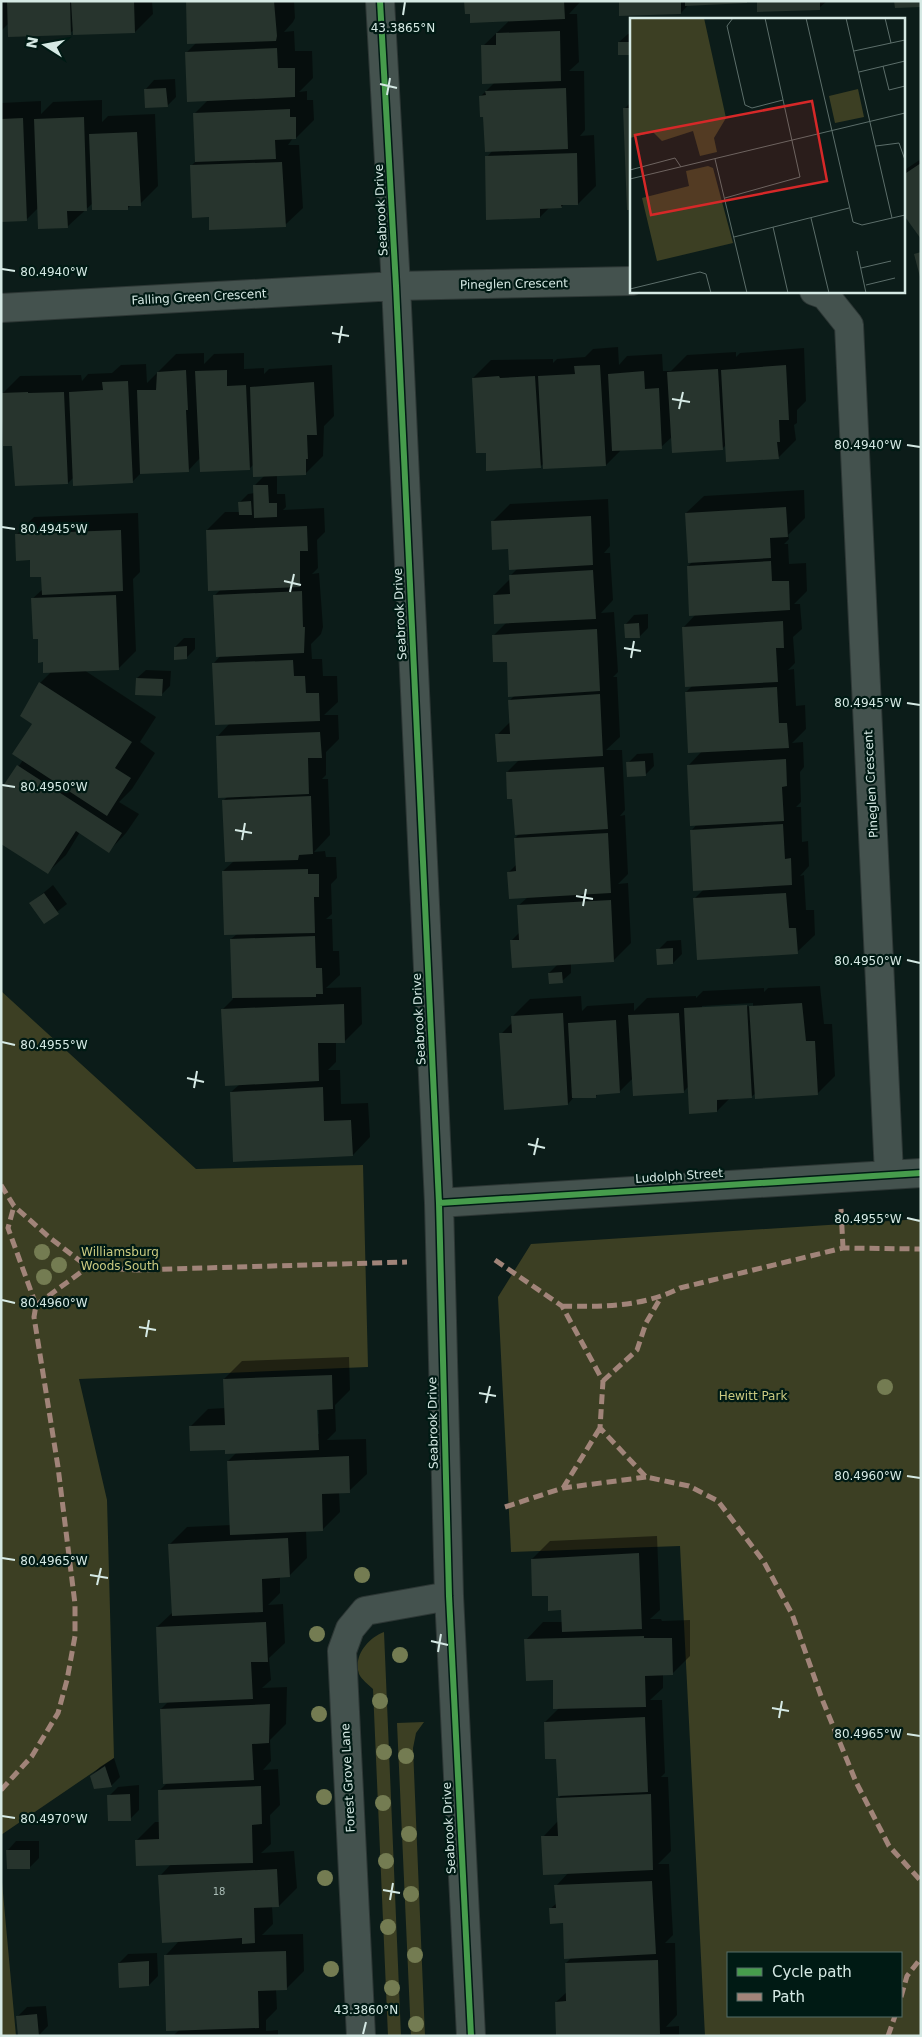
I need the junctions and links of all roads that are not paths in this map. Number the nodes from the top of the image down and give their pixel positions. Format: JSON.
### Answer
{"nodes":[{"id":1,"x":380,"y":1,"type":"edge"},
{"id":2,"x":630,"y":282,"type":"edge"},
{"id":3,"x":396,"y":286,"type":"junction"},
{"id":4,"x":817,"y":292,"type":"edge"},
{"id":5,"x":1,"y":308,"type":"edge"},
{"id":6,"x":921,"y":1173,"type":"edge"},
{"id":7,"x":889,"y":1174,"type":"junction"},
{"id":8,"x":439,"y":1203,"type":"junction"},
{"id":9,"x":449,"y":1596,"type":"junction"},
{"id":10,"x":360,"y":2036,"type":"edge"},
{"id":11,"x":472,"y":2036,"type":"edge"}],
"edges":[{"from":1,"to":3,"type":"street","name":"Seabrook Drive"},
{"from":2,"to":3,"type":"street","name":"Pineglen Crescent"},
{"from":3,"to":5,"type":"street","name":"Falling Green Crescent"},
{"from":3,"to":8,"type":"street","name":"Seabrook Drive"},
{"from":4,"to":7,"type":"street","name":"Pineglen Crescent"},
{"from":6,"to":7,"type":"street","name":"Ludolph Street"},
{"from":7,"to":8,"type":"street","name":"Ludolph Street"},
{"from":8,"to":9,"type":"street","name":"Seabrook Drive"},
{"from":9,"to":10,"type":"street","name":"Forest Grove Lane"},
{"from":9,"to":11,"type":"street","name":"Seabrook Drive"}]}
